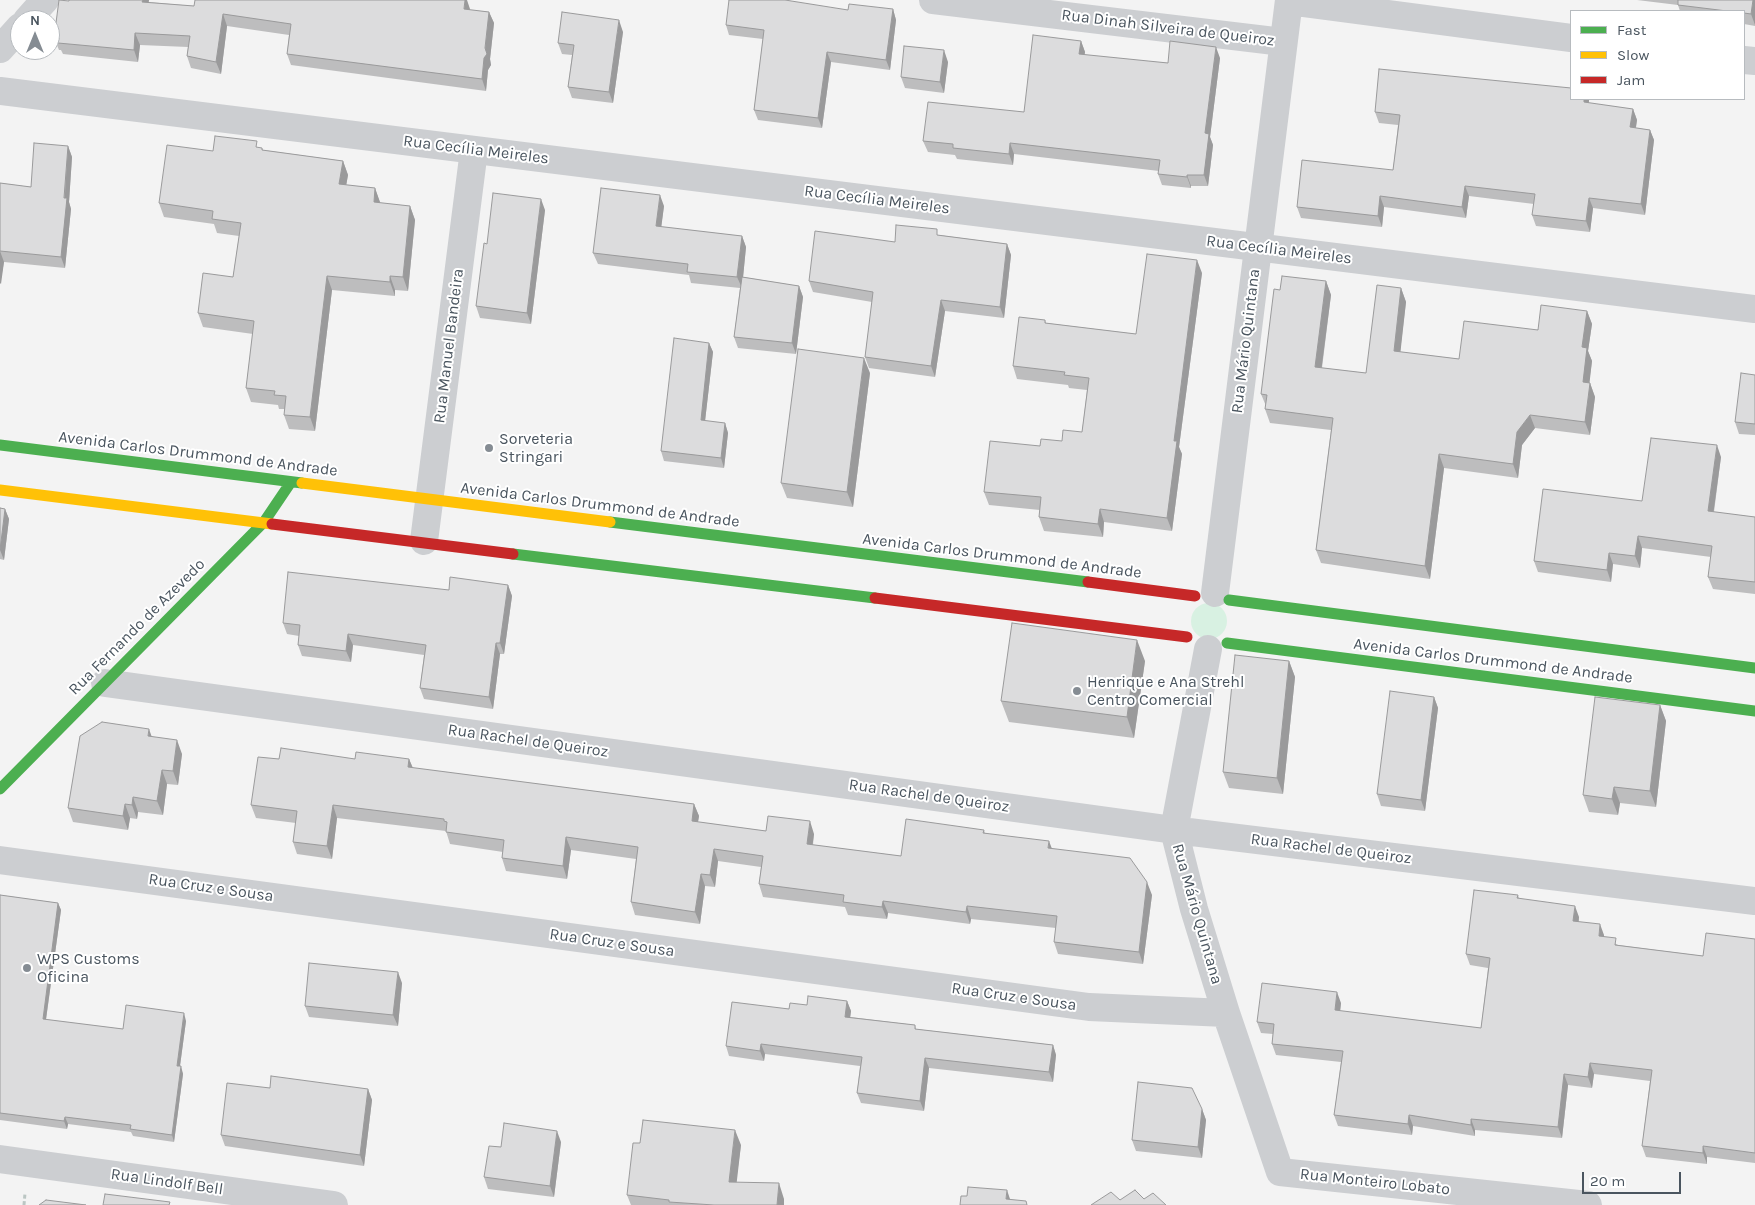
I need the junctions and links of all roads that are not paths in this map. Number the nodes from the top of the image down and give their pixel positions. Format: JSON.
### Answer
{"nodes":[{"id":1,"x":45,"y":0,"type":"edge"},
{"id":2,"x":933,"y":0,"type":"edge"},
{"id":3,"x":1289,"y":1,"type":"edge"},
{"id":4,"x":36,"y":10,"type":"edge"},
{"id":5,"x":10,"y":38,"type":"edge"},
{"id":6,"x":1570,"y":38,"type":"edge"},
{"id":7,"x":1283,"y":42,"type":"junction"},
{"id":8,"x":0,"y":50,"type":"edge"},
{"id":9,"x":0,"y":91,"type":"edge"},
{"id":10,"x":474,"y":150,"type":"junction"},
{"id":11,"x":1258,"y":247,"type":"junction"},
{"id":12,"x":1755,"y":309,"type":"edge"},
{"id":13,"x":0,"y":445,"type":"edge"},
{"id":14,"x":292,"y":482,"type":"junction"},
{"id":15,"x":0,"y":490,"type":"edge"},
{"id":16,"x":430,"y":500,"type":"junction"},
{"id":17,"x":264,"y":522,"type":"junction"},
{"id":18,"x":424,"y":541,"type":"junction"},
{"id":19,"x":1213,"y":597,"type":"junction"},
{"id":20,"x":1183,"y":610,"type":"dead end"},
{"id":21,"x":1238,"y":617,"type":"dead end"},
{"id":22,"x":1204,"y":641,"type":"junction"},
{"id":23,"x":1755,"y":668,"type":"edge"},
{"id":24,"x":104,"y":683,"type":"junction"},
{"id":25,"x":1755,"y":710,"type":"edge"},
{"id":26,"x":0,"y":789,"type":"edge"},
{"id":27,"x":1174,"y":830,"type":"junction"},
{"id":28,"x":0,"y":860,"type":"edge"},
{"id":29,"x":1755,"y":901,"type":"edge"},
{"id":30,"x":1226,"y":1013,"type":"junction"},
{"id":31,"x":0,"y":1159,"type":"edge"},
{"id":32,"x":1280,"y":1172,"type":"joint"},
{"id":33,"x":334,"y":1205,"type":"edge"},
{"id":34,"x":1588,"y":1205,"type":"edge"}],
"edges":[{"from":1,"to":4,"type":"street"},
{"from":2,"to":7,"type":"street","name":"Rua Dinah Silveira de Queiroz"},
{"from":3,"to":6,"type":"street"},
{"from":3,"to":7,"type":"street","name":"Rua Mário Quintana"},
{"from":5,"to":8,"type":"street"},
{"from":7,"to":11,"type":"street","name":"Rua Mário Quintana"},
{"from":9,"to":10,"type":"street","name":"Rua Cecília Meireles"},
{"from":10,"to":11,"type":"street","name":"Rua Cecília Meireles"},
{"from":10,"to":16,"type":"street","name":"Rua Manuel Bandeira"},
{"from":11,"to":12,"type":"street","name":"Rua Cecília Meireles"},
{"from":11,"to":19,"type":"street","name":"Rua Mário Quintana"},
{"from":13,"to":14,"type":"main road","name":"Avenida Carlos Drummond de Andrade"},
{"from":14,"to":16,"type":"main road","name":"Avenida Carlos Drummond de Andrade"},
{"from":14,"to":17,"type":"main road","name":"Rua Fernando de Azevedo"},
{"from":15,"to":17,"type":"main road","name":"Avenida Carlos Drummond de Andrade"},
{"from":16,"to":18,"type":"street","name":"Rua Manuel Bandeira"},
{"from":16,"to":19,"type":"main road","name":"Avenida Carlos Drummond de Andrade"},
{"from":17,"to":18,"type":"main road","name":"Avenida Carlos Drummond de Andrade"},
{"from":17,"to":24,"type":"main road","name":"Rua Fernando de Azevedo"},
{"from":18,"to":22,"type":"main road","name":"Avenida Carlos Drummond de Andrade"},
{"from":19,"to":20,"type":"main road"},
{"from":19,"to":21,"type":"main road"},
{"from":19,"to":23,"type":"main road","name":"Avenida Carlos Drummond de Andrade"},
{"from":22,"to":25,"type":"main road","name":"Avenida Carlos Drummond de Andrade"},
{"from":22,"to":27,"type":"street","name":"Rua Mário Quintana"},
{"from":24,"to":26,"type":"main road","name":"Rua Fernando de Azevedo"},
{"from":24,"to":27,"type":"street","name":"Rua Rachel de Queiroz"},
{"from":27,"to":29,"type":"street","name":"Rua Rachel de Queiroz"},
{"from":27,"to":30,"type":"street","name":"Rua Mário Quintana"},
{"from":28,"to":30,"type":"street","name":"Rua Cruz e Sousa"},
{"from":30,"to":32,"type":"street","name":"Rua Mário Quintana"},
{"from":31,"to":33,"type":"street","name":"Rua Lindolf Bell"},
{"from":32,"to":34,"type":"street","name":"Rua Monteiro Lobato"}]}
